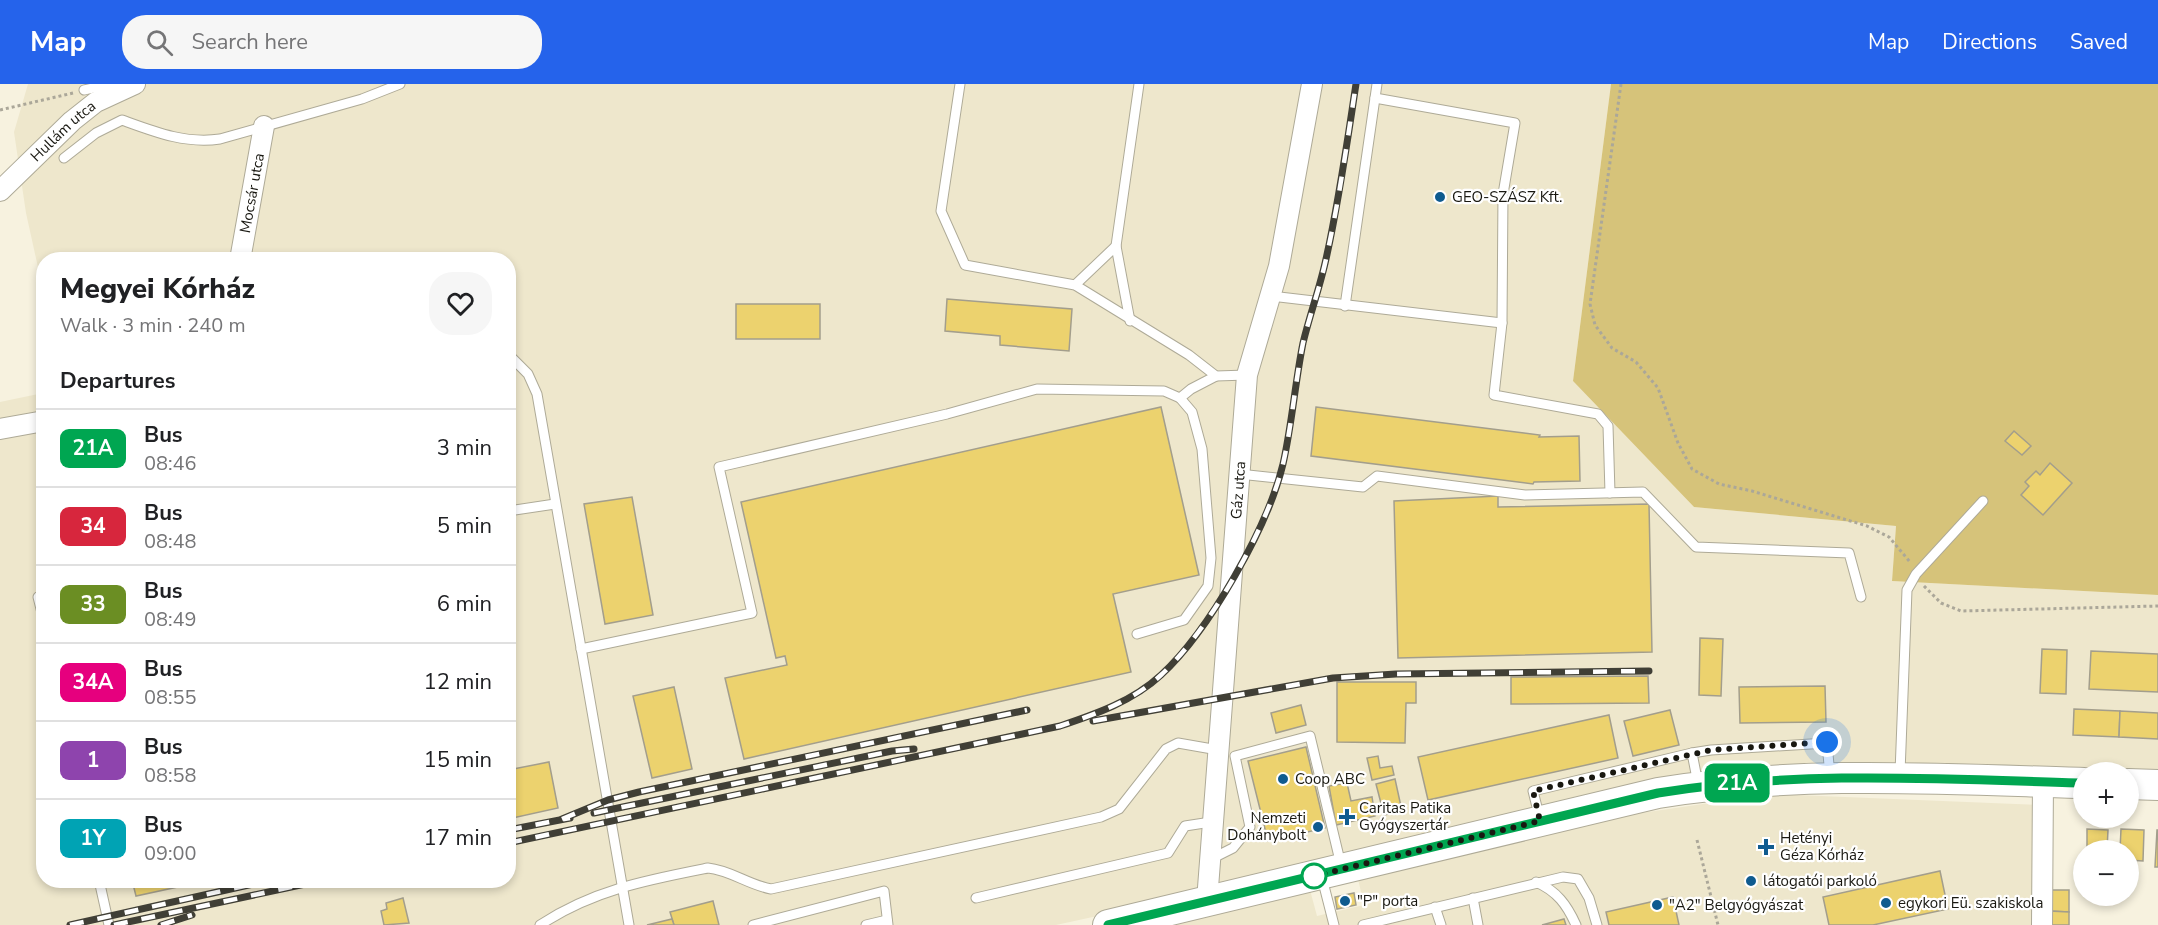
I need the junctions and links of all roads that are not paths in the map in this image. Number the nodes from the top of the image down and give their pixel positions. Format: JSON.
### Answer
{"nodes":[{"id":1,"x":110,"y":84,"type":"edge"},
{"id":2,"x":135,"y":84,"type":"edge"},
{"id":3,"x":400,"y":84,"type":"edge"},
{"id":4,"x":960,"y":84,"type":"edge"},
{"id":5,"x":1138,"y":84,"type":"edge"},
{"id":6,"x":1312,"y":84,"type":"edge"},
{"id":7,"x":1377,"y":84,"type":"edge"},
{"id":8,"x":84,"y":90,"type":"road end"},
{"id":9,"x":1375,"y":98,"type":"junction"},
{"id":10,"x":264,"y":126,"type":"junction"},
{"id":11,"x":64,"y":158,"type":"dead end"},
{"id":12,"x":0,"y":191,"type":"edge"},
{"id":13,"x":1116,"y":246,"type":"junction"},
{"id":14,"x":241,"y":252,"type":"edge"},
{"id":15,"x":1075,"y":285,"type":"junction"},
{"id":16,"x":1270,"y":296,"type":"junction"},
{"id":17,"x":1345,"y":306,"type":"junction"},
{"id":18,"x":1130,"y":321,"type":"junction"},
{"id":19,"x":1502,"y":323,"type":"junction"},
{"id":20,"x":516,"y":362,"type":"edge"},
{"id":21,"x":1247,"y":375,"type":"junction"},
{"id":22,"x":1216,"y":376,"type":"junction"},
{"id":23,"x":1180,"y":398,"type":"junction"},
{"id":24,"x":36,"y":422,"type":"edge"},
{"id":25,"x":0,"y":429,"type":"edge"},
{"id":26,"x":1239,"y":474,"type":"junction"},
{"id":27,"x":1610,"y":493,"type":"junction"},
{"id":28,"x":1983,"y":501,"type":"dead end"},
{"id":29,"x":555,"y":504,"type":"junction"},
{"id":30,"x":516,"y":510,"type":"edge"},
{"id":31,"x":1861,"y":597,"type":"dead end"},
{"id":32,"x":1137,"y":634,"type":"dead end"},
{"id":33,"x":581,"y":649,"type":"junction"},
{"id":34,"x":1226,"y":753,"type":"junction"},
{"id":35,"x":1692,"y":753,"type":"junction"},
{"id":36,"x":1900,"y":778,"type":"junction"},
{"id":37,"x":1830,"y":779,"type":"junction"},
{"id":38,"x":2043,"y":782,"type":"junction"},
{"id":39,"x":2073,"y":783,"type":"edge"},
{"id":40,"x":2139,"y":784,"type":"edge"},
{"id":41,"x":2158,"y":785,"type":"edge"},
{"id":42,"x":1699,"y":787,"type":"junction"},
{"id":43,"x":1540,"y":821,"type":"junction"},
{"id":44,"x":1211,"y":822,"type":"junction"},
{"id":45,"x":1209,"y":860,"type":"junction"},
{"id":46,"x":1331,"y":872,"type":"junction"},
{"id":47,"x":1536,"y":882,"type":"junction"},
{"id":48,"x":623,"y":885,"type":"junction"},
{"id":49,"x":101,"y":888,"type":"edge"},
{"id":50,"x":976,"y":898,"type":"dead end"},
{"id":51,"x":1473,"y":898,"type":"junction"},
{"id":52,"x":1207,"y":901,"type":"junction"},
{"id":53,"x":1435,"y":907,"type":"junction"},
{"id":54,"x":887,"y":922,"type":"edge"},
{"id":55,"x":108,"y":925,"type":"edge"},
{"id":56,"x":540,"y":925,"type":"edge"},
{"id":57,"x":629,"y":925,"type":"edge"},
{"id":58,"x":753,"y":925,"type":"edge"},
{"id":59,"x":866,"y":925,"type":"edge"},
{"id":60,"x":1108,"y":925,"type":"edge"},
{"id":61,"x":1334,"y":925,"type":"edge"},
{"id":62,"x":1363,"y":925,"type":"edge"},
{"id":63,"x":1441,"y":925,"type":"edge"},
{"id":64,"x":1478,"y":925,"type":"edge"},
{"id":65,"x":1576,"y":925,"type":"edge"},
{"id":66,"x":1597,"y":925,"type":"edge"},
{"id":67,"x":2042,"y":925,"type":"edge"}],
"edges":[{"from":1,"to":8,"type":"lane"},
{"from":2,"to":12,"type":"street","name":"Hullám utca"},
{"from":3,"to":10,"type":"lane"},
{"from":4,"to":15,"type":"lane"},
{"from":5,"to":13,"type":"lane"},
{"from":6,"to":16,"type":"street","name":"Gáz utca"},
{"from":7,"to":9,"type":"lane"},
{"from":9,"to":17,"type":"lane"},
{"from":9,"to":19,"type":"lane"},
{"from":10,"to":11,"type":"lane"},
{"from":10,"to":14,"type":"street","name":"Mocsár utca"},
{"from":13,"to":15,"type":"lane"},
{"from":13,"to":18,"type":"lane"},
{"from":15,"to":18,"type":"lane"},
{"from":16,"to":17,"type":"lane"},
{"from":16,"to":21,"type":"street","name":"Gáz utca"},
{"from":17,"to":19,"type":"lane"},
{"from":18,"to":22,"type":"lane"},
{"from":19,"to":27,"type":"lane"},
{"from":20,"to":29,"type":"lane"},
{"from":21,"to":22,"type":"lane"},
{"from":21,"to":26,"type":"street","name":"Gáz utca"},
{"from":22,"to":23,"type":"lane"},
{"from":23,"to":32,"type":"lane"},
{"from":23,"to":33,"type":"lane"},
{"from":24,"to":25,"type":"street"},
{"from":26,"to":27,"type":"lane"},
{"from":26,"to":34,"type":"street","name":"Gáz utca"},
{"from":27,"to":31,"type":"lane"},
{"from":28,"to":36,"type":"lane"},
{"from":29,"to":30,"type":"lane"},
{"from":29,"to":33,"type":"lane"},
{"from":33,"to":48,"type":"lane"},
{"from":34,"to":44,"type":"street","name":"Gáz utca"},
{"from":34,"to":45,"type":"lane"},
{"from":34,"to":46,"type":"lane"},
{"from":34,"to":48,"type":"lane"},
{"from":35,"to":37,"type":"lane"},
{"from":35,"to":42,"type":"lane"},
{"from":35,"to":43,"type":"lane"},
{"from":36,"to":37,"type":"main road"},
{"from":36,"to":38,"type":"main road"},
{"from":37,"to":42,"type":"main road"},
{"from":38,"to":39,"type":"main road"},
{"from":38,"to":67,"type":"street"},
{"from":40,"to":41,"type":"main road"},
{"from":42,"to":43,"type":"main road"},
{"from":43,"to":46,"type":"main road"},
{"from":44,"to":45,"type":"street","name":"Gáz utca"},
{"from":44,"to":50,"type":"lane"},
{"from":45,"to":52,"type":"street","name":"Gáz utca"},
{"from":46,"to":52,"type":"main road"},
{"from":46,"to":61,"type":"lane"},
{"from":47,"to":51,"type":"lane"},
{"from":47,"to":65,"type":"lane"},
{"from":47,"to":66,"type":"lane"},
{"from":48,"to":56,"type":"lane"},
{"from":48,"to":57,"type":"lane"},
{"from":49,"to":55,"type":"lane"},
{"from":51,"to":53,"type":"lane"},
{"from":51,"to":64,"type":"lane"},
{"from":52,"to":60,"type":"main road"},
{"from":53,"to":62,"type":"lane"},
{"from":53,"to":63,"type":"lane"},
{"from":54,"to":58,"type":"lane"},
{"from":54,"to":59,"type":"lane"}]}
